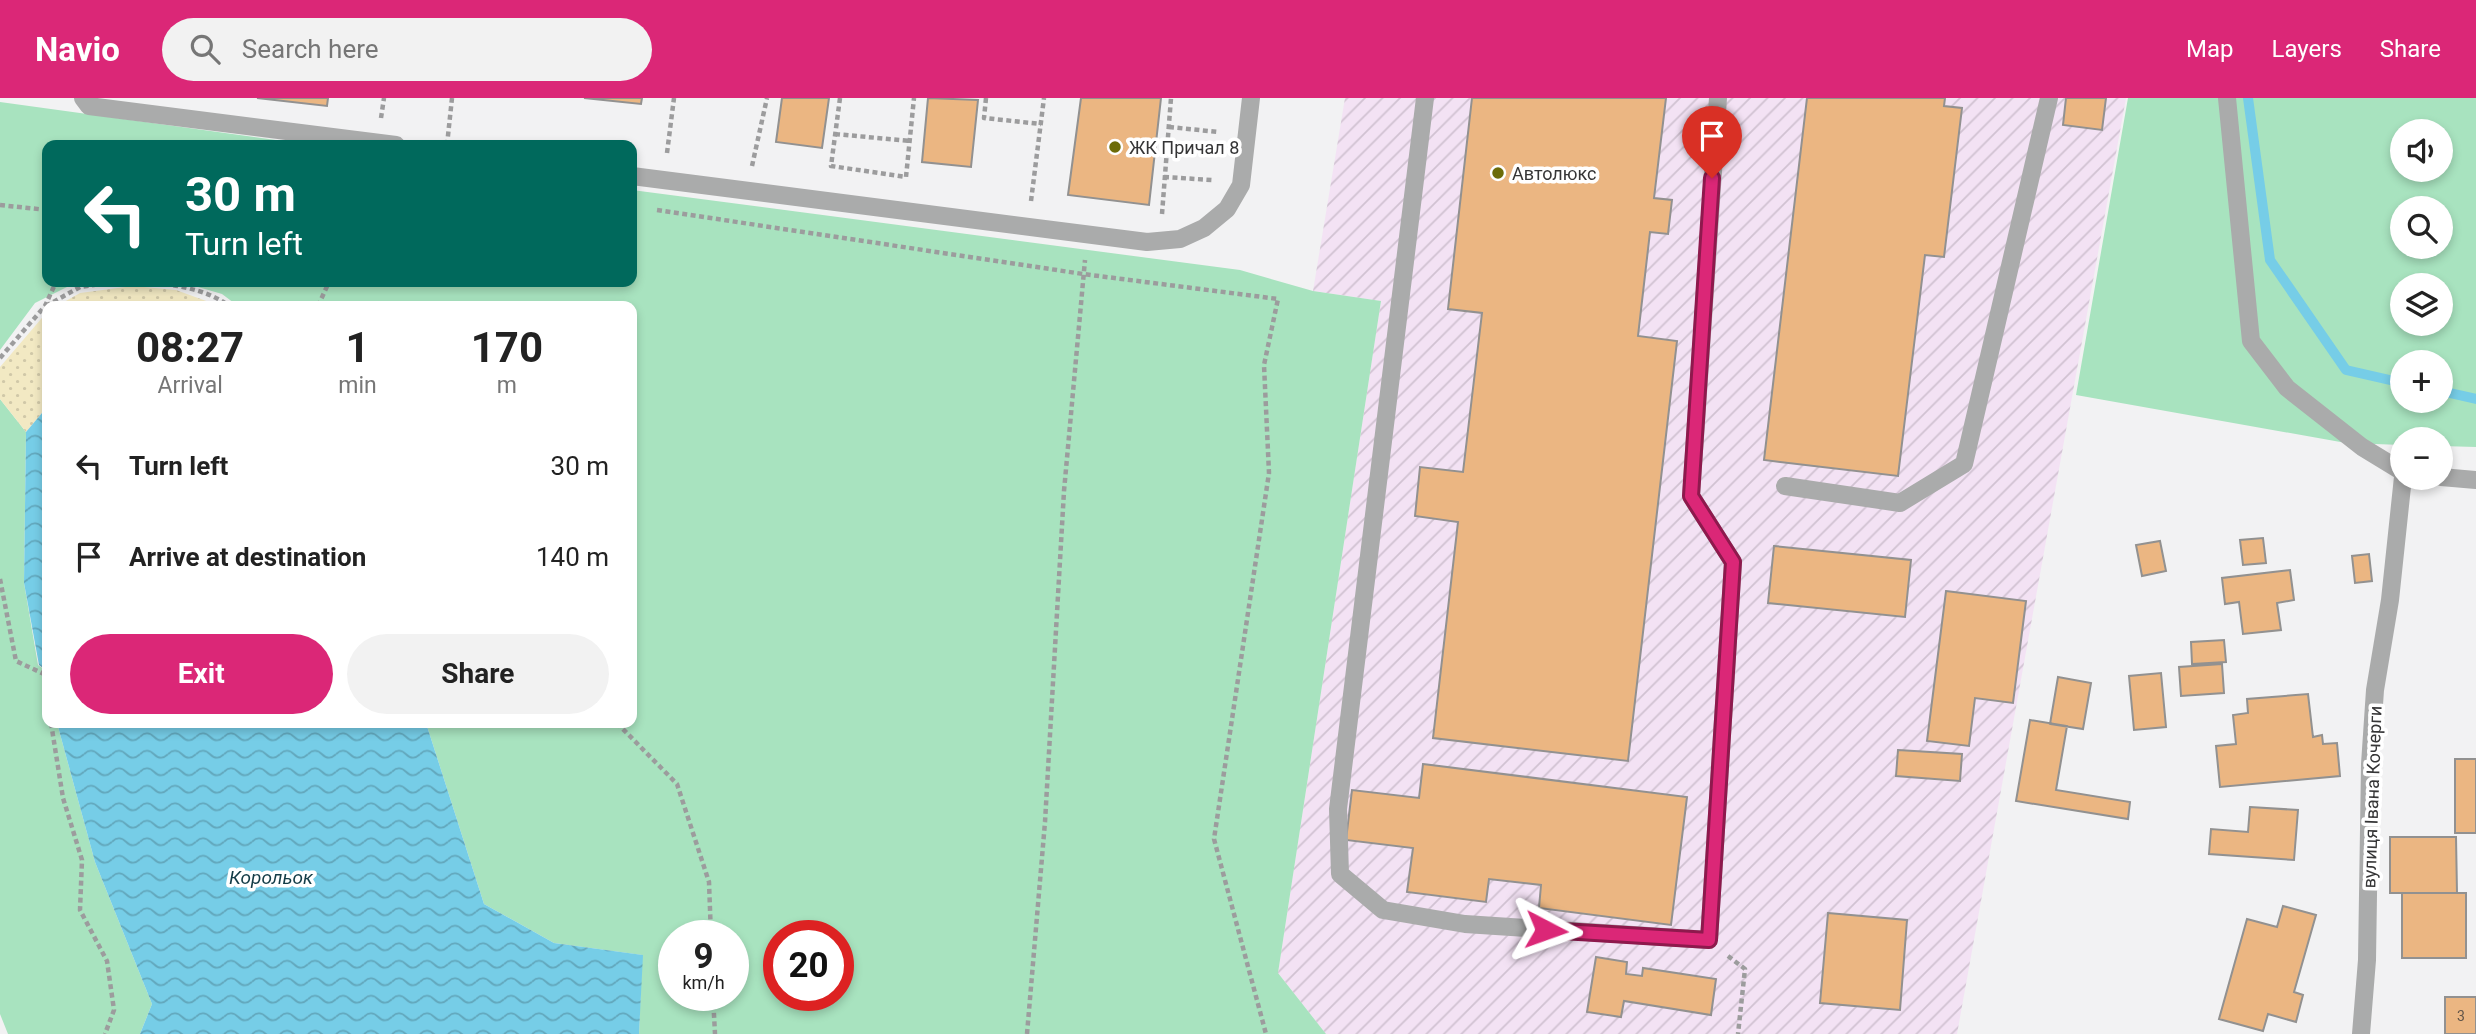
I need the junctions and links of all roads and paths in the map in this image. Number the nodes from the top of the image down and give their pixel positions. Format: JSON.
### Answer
{"nodes":[{"id":1,"x":83,"y":98,"type":"edge"},
{"id":2,"x":452,"y":98,"type":"edge"},
{"id":3,"x":674,"y":98,"type":"edge"},
{"id":4,"x":767,"y":98,"type":"edge"},
{"id":5,"x":840,"y":98,"type":"edge"},
{"id":6,"x":915,"y":98,"type":"edge"},
{"id":7,"x":986,"y":98,"type":"edge"},
{"id":8,"x":1044,"y":98,"type":"edge"},
{"id":9,"x":1171,"y":98,"type":"edge"},
{"id":10,"x":1251,"y":98,"type":"edge"},
{"id":11,"x":1425,"y":98,"type":"edge"},
{"id":12,"x":1718,"y":98,"type":"edge"},
{"id":13,"x":2049,"y":98,"type":"edge"},
{"id":14,"x":2227,"y":98,"type":"edge"},
{"id":15,"x":1041,"y":124,"type":"junction"},
{"id":16,"x":1169,"y":127,"type":"junction"},
{"id":17,"x":1219,"y":132,"type":"dead end"},
{"id":18,"x":835,"y":134,"type":"junction"},
{"id":19,"x":357,"y":140,"type":"edge"},
{"id":20,"x":448,"y":140,"type":"edge"},
{"id":21,"x":910,"y":141,"type":"junction"},
{"id":22,"x":667,"y":154,"type":"dead end"},
{"id":23,"x":637,"y":177,"type":"edge"},
{"id":24,"x":1164,"y":177,"type":"junction"},
{"id":25,"x":1213,"y":180,"type":"dead end"},
{"id":26,"x":747,"y":190,"type":"junction"},
{"id":27,"x":1031,"y":204,"type":"dead end"},
{"id":28,"x":0,"y":205,"type":"edge"},
{"id":29,"x":645,"y":208,"type":"dead end"},
{"id":30,"x":42,"y":210,"type":"edge"},
{"id":31,"x":1161,"y":222,"type":"dead end"},
{"id":32,"x":1087,"y":234,"type":"junction"},
{"id":33,"x":1083,"y":274,"type":"junction"},
{"id":34,"x":80,"y":287,"type":"edge"},
{"id":35,"x":182,"y":287,"type":"edge"},
{"id":36,"x":54,"y":301,"type":"edge"},
{"id":37,"x":222,"y":301,"type":"edge"},
{"id":38,"x":42,"y":309,"type":"edge"},
{"id":39,"x":0,"y":345,"type":"edge"},
{"id":40,"x":6,"y":349,"type":"junction"},
{"id":41,"x":0,"y":358,"type":"edge"},
{"id":42,"x":2390,"y":464,"type":"edge"},
{"id":43,"x":2453,"y":478,"type":"edge"},
{"id":44,"x":2476,"y":480,"type":"edge"},
{"id":45,"x":1785,"y":486,"type":"dead end"},
{"id":46,"x":2402,"y":490,"type":"edge"},
{"id":47,"x":0,"y":579,"type":"edge"},
{"id":48,"x":42,"y":673,"type":"edge"},
{"id":49,"x":52,"y":728,"type":"edge"},
{"id":50,"x":622,"y":728,"type":"edge"},
{"id":51,"x":710,"y":920,"type":"edge"},
{"id":52,"x":1709,"y":940,"type":"junction"},
{"id":53,"x":714,"y":1011,"type":"edge"},
{"id":54,"x":106,"y":1033,"type":"edge"},
{"id":55,"x":715,"y":1034,"type":"edge"},
{"id":56,"x":1027,"y":1034,"type":"edge"},
{"id":57,"x":1266,"y":1034,"type":"edge"},
{"id":58,"x":1738,"y":1034,"type":"edge"},
{"id":59,"x":2361,"y":1034,"type":"edge"}],
"edges":[{"from":1,"to":19,"type":"street"},
{"from":2,"to":20,"type":"path"},
{"from":3,"to":22,"type":"path"},
{"from":4,"to":26,"type":"path"},
{"from":5,"to":18,"type":"path"},
{"from":6,"to":21,"type":"path"},
{"from":7,"to":15,"type":"path"},
{"from":8,"to":15,"type":"path"},
{"from":9,"to":16,"type":"path"},
{"from":10,"to":32,"type":"street"},
{"from":11,"to":52,"type":"street"},
{"from":12,"to":52,"type":"street"},
{"from":13,"to":45,"type":"street"},
{"from":14,"to":42,"type":"street"},
{"from":15,"to":27,"type":"path"},
{"from":16,"to":17,"type":"path"},
{"from":16,"to":24,"type":"path"},
{"from":18,"to":21,"type":"path"},
{"from":18,"to":21,"type":"path"},
{"from":23,"to":26,"type":"street"},
{"from":24,"to":25,"type":"path"},
{"from":24,"to":31,"type":"path"},
{"from":26,"to":32,"type":"street"},
{"from":28,"to":30,"type":"path"},
{"from":29,"to":33,"type":"path"},
{"from":32,"to":33,"type":"path"},
{"from":33,"to":56,"type":"path"},
{"from":33,"to":57,"type":"path"},
{"from":34,"to":36,"type":"path"},
{"from":35,"to":37,"type":"path"},
{"from":38,"to":40,"type":"path"},
{"from":39,"to":40,"type":"path"},
{"from":40,"to":41,"type":"path"},
{"from":43,"to":44,"type":"street"},
{"from":46,"to":59,"type":"street","name":"вулиця Івана Кочерги"},
{"from":47,"to":48,"type":"path"},
{"from":49,"to":54,"type":"path"},
{"from":50,"to":51,"type":"path"},
{"from":52,"to":58,"type":"path"},
{"from":53,"to":55,"type":"path"}]}
